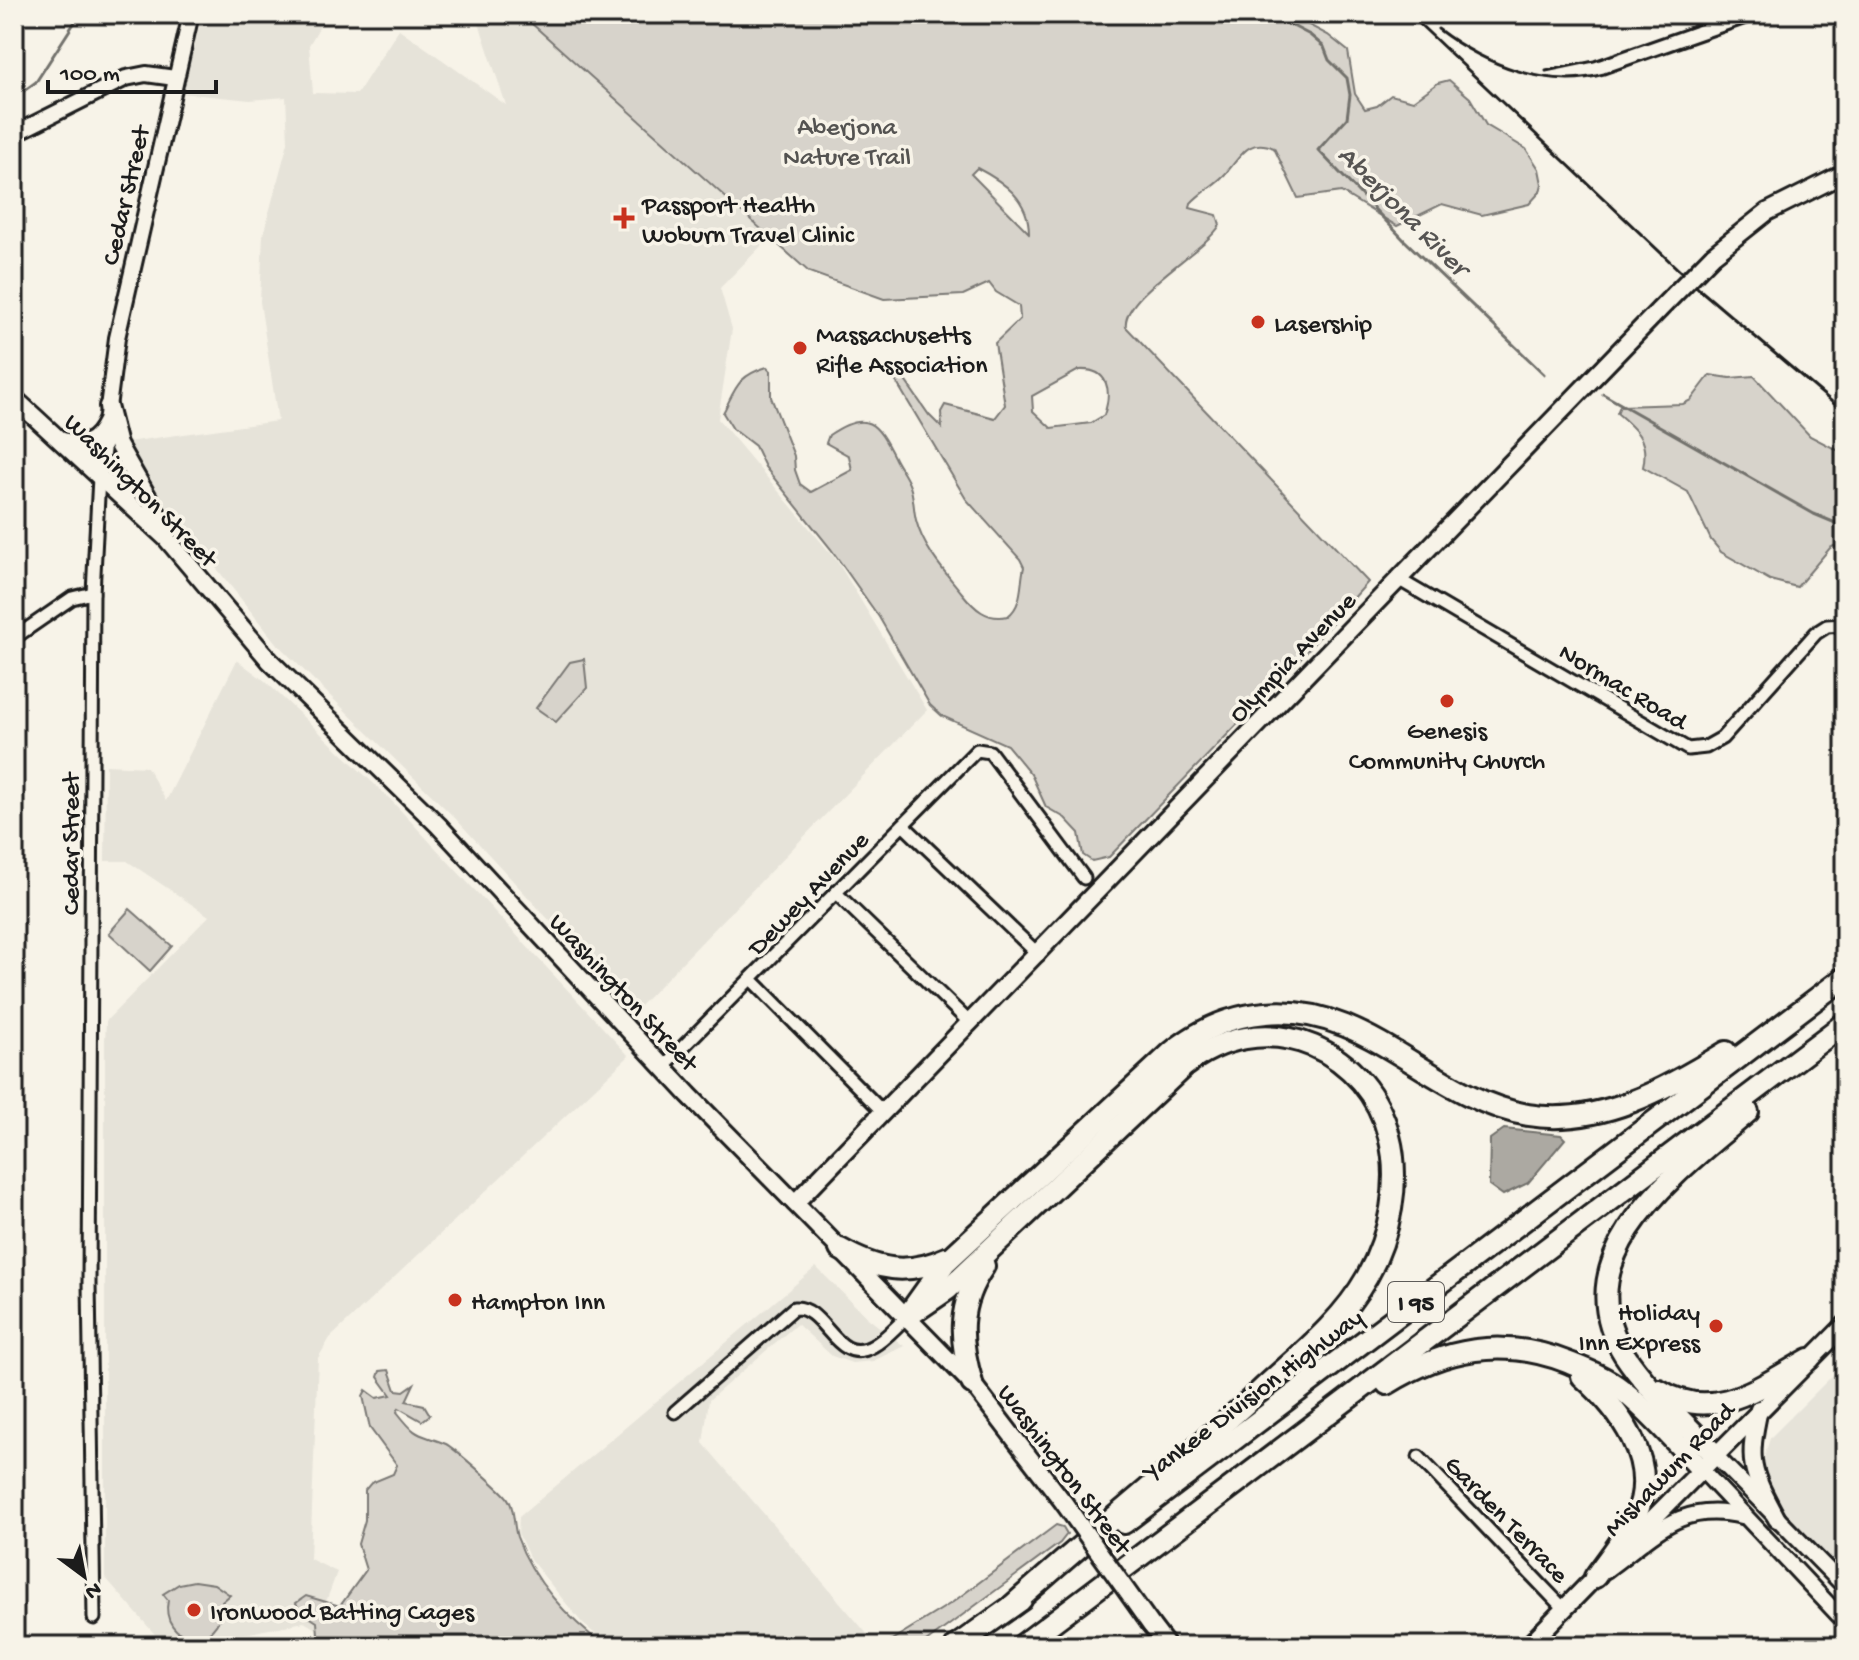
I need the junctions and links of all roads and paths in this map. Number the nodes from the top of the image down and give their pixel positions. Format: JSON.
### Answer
{"nodes":[{"id":1,"x":191,"y":14,"type":"edge"},
{"id":2,"x":175,"y":78,"type":"junction"},
{"id":3,"x":14,"y":134,"type":"edge"},
{"id":4,"x":1845,"y":173,"type":"edge"},
{"id":5,"x":14,"y":398,"type":"edge"},
{"id":6,"x":107,"y":414,"type":"junction"},
{"id":7,"x":61,"y":441,"type":"junction"},
{"id":8,"x":99,"y":477,"type":"junction"},
{"id":9,"x":181,"y":555,"type":"junction"},
{"id":10,"x":1398,"y":579,"type":"junction"},
{"id":11,"x":93,"y":593,"type":"junction"},
{"id":12,"x":1845,"y":625,"type":"edge"},
{"id":13,"x":14,"y":638,"type":"edge"},
{"id":14,"x":903,"y":825,"type":"junction"},
{"id":15,"x":1084,"y":878,"type":"dead end"},
{"id":16,"x":836,"y":893,"type":"junction"},
{"id":17,"x":1039,"y":955,"type":"junction"},
{"id":18,"x":1845,"y":977,"type":"edge"},
{"id":19,"x":752,"y":980,"type":"junction"},
{"id":20,"x":1819,"y":996,"type":"junction"},
{"id":21,"x":971,"y":1024,"type":"junction"},
{"id":22,"x":1845,"y":1026,"type":"edge"},
{"id":23,"x":663,"y":1067,"type":"junction"},
{"id":24,"x":884,"y":1113,"type":"junction"},
{"id":25,"x":795,"y":1203,"type":"junction"},
{"id":26,"x":1011,"y":1229,"type":"junction"},
{"id":27,"x":840,"y":1249,"type":"junction"},
{"id":28,"x":960,"y":1250,"type":"junction"},
{"id":29,"x":907,"y":1317,"type":"junction"},
{"id":30,"x":1845,"y":1325,"type":"edge"},
{"id":31,"x":1809,"y":1359,"type":"junction"},
{"id":32,"x":1567,"y":1362,"type":"junction"},
{"id":33,"x":1646,"y":1380,"type":"junction"},
{"id":34,"x":972,"y":1383,"type":"junction"},
{"id":35,"x":1759,"y":1409,"type":"junction"},
{"id":36,"x":675,"y":1412,"type":"dead end"},
{"id":37,"x":1275,"y":1455,"type":"junction"},
{"id":38,"x":1419,"y":1457,"type":"dead end"},
{"id":39,"x":1707,"y":1461,"type":"junction"},
{"id":40,"x":1745,"y":1517,"type":"junction"},
{"id":41,"x":1777,"y":1519,"type":"junction"},
{"id":42,"x":1595,"y":1577,"type":"junction"},
{"id":43,"x":1845,"y":1587,"type":"edge"},
{"id":44,"x":1012,"y":1606,"type":"junction"},
{"id":45,"x":1564,"y":1609,"type":"junction"},
{"id":46,"x":94,"y":1618,"type":"dead end"},
{"id":47,"x":1845,"y":1622,"type":"edge"},
{"id":48,"x":956,"y":1646,"type":"edge"},
{"id":49,"x":1021,"y":1646,"type":"edge"},
{"id":50,"x":1167,"y":1646,"type":"edge"},
{"id":51,"x":1528,"y":1646,"type":"edge"}],
"edges":[{"from":1,"to":2,"type":"street","name":"Cedar Street"},
{"from":2,"to":3,"type":"street"},
{"from":2,"to":6,"type":"street","name":"Cedar Street"},
{"from":4,"to":10,"type":"main road","name":"Olympia Avenue","bridge":true},
{"from":5,"to":7,"type":"main road","name":"Washington Street"},
{"from":6,"to":7,"type":"main road"},
{"from":6,"to":8,"type":"street","name":"Cedar Street"},
{"from":6,"to":9,"type":"main road"},
{"from":7,"to":8,"type":"main road","name":"Washington Street"},
{"from":8,"to":9,"type":"main road","name":"Washington Street"},
{"from":8,"to":11,"type":"street","name":"Cedar Street"},
{"from":9,"to":23,"type":"main road","name":"Washington Street"},
{"from":10,"to":12,"type":"street","name":"Normac Road"},
{"from":10,"to":17,"type":"main road","name":"Olympia Avenue"},
{"from":11,"to":13,"type":"street"},
{"from":11,"to":46,"type":"street","name":"Cedar Street"},
{"from":14,"to":15,"type":"street","name":"Dewey Avenue"},
{"from":14,"to":16,"type":"street","name":"Dewey Avenue"},
{"from":14,"to":17,"type":"street"},
{"from":16,"to":19,"type":"street","name":"Dewey Avenue"},
{"from":16,"to":21,"type":"street"},
{"from":17,"to":21,"type":"main road","name":"Olympia Avenue"},
{"from":18,"to":20,"type":"highway","name":"Yankee Division Highway","number":"I 95"},
{"from":19,"to":23,"type":"street","name":"Dewey Avenue"},
{"from":19,"to":24,"type":"street"},
{"from":20,"to":28,"type":"highway"},
{"from":20,"to":44,"type":"highway","name":"Yankee Division Highway","number":"I 95"},
{"from":21,"to":24,"type":"main road","name":"Olympia Avenue"},
{"from":22,"to":33,"type":"highway"},
{"from":22,"to":37,"type":"highway","number":"I 95"},
{"from":23,"to":25,"type":"main road","name":"Washington Street"},
{"from":24,"to":25,"type":"main road","name":"Olympia Avenue"},
{"from":25,"to":27,"type":"main road","name":"Washington Street"},
{"from":26,"to":29,"type":"highway"},
{"from":26,"to":34,"type":"highway"},
{"from":26,"to":44,"type":"highway"},
{"from":27,"to":28,"type":"highway"},
{"from":27,"to":29,"type":"main road","name":"Washington Street"},
{"from":28,"to":29,"type":"highway"},
{"from":29,"to":34,"type":"main road","name":"Washington Street"},
{"from":29,"to":36,"type":"street"},
{"from":30,"to":31,"type":"main road","name":"Mishawum Road"},
{"from":31,"to":33,"type":"highway"},
{"from":31,"to":35,"type":"main road","name":"Mishawum Road"},
{"from":32,"to":37,"type":"highway"},
{"from":32,"to":39,"type":"highway"},
{"from":32,"to":42,"type":"highway"},
{"from":33,"to":39,"type":"highway"},
{"from":34,"to":50,"type":"main road","name":"Washington Street","bridge":true},
{"from":35,"to":39,"type":"main road","name":"Mishawum Road"},
{"from":35,"to":41,"type":"main road"},
{"from":37,"to":49,"type":"highway","number":"I 95"},
{"from":38,"to":45,"type":"street","name":"Garden Terrace"},
{"from":39,"to":40,"type":"street"},
{"from":39,"to":41,"type":"street"},
{"from":39,"to":42,"type":"main road","name":"Mishawum Road"},
{"from":40,"to":42,"type":"street"},
{"from":40,"to":47,"type":"street"},
{"from":41,"to":43,"type":"street"},
{"from":42,"to":45,"type":"main road","name":"Mishawum Road"},
{"from":44,"to":48,"type":"highway","name":"Yankee Division Highway","number":"I 95"},
{"from":45,"to":51,"type":"main road","name":"Mishawum Road"}]}
